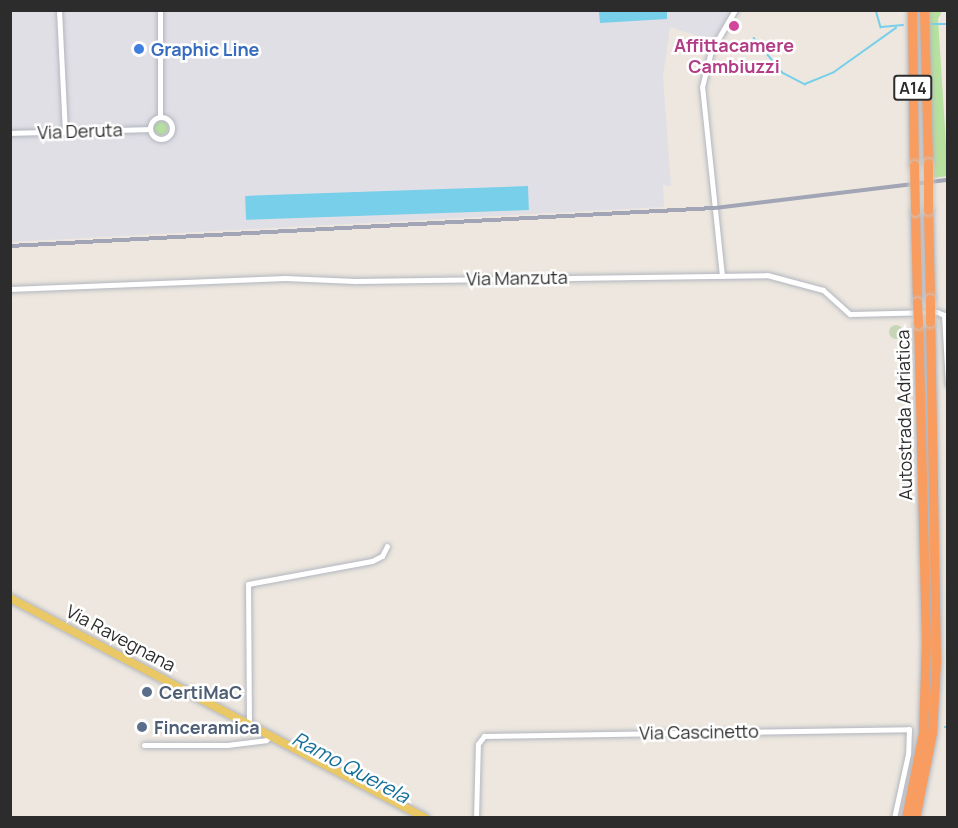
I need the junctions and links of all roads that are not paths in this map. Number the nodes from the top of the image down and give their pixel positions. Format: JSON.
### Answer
{"nodes":[{"id":1,"x":59,"y":10,"type":"edge"},
{"id":2,"x":160,"y":10,"type":"edge"},
{"id":3,"x":735,"y":10,"type":"edge"},
{"id":4,"x":912,"y":10,"type":"edge"},
{"id":5,"x":924,"y":10,"type":"edge"},
{"id":6,"x":160,"y":117,"type":"junction"},
{"id":7,"x":150,"y":129,"type":"junction"},
{"id":8,"x":65,"y":131,"type":"junction"},
{"id":9,"x":10,"y":133,"type":"edge"},
{"id":10,"x":722,"y":276,"type":"junction"},
{"id":11,"x":10,"y":289,"type":"edge"},
{"id":12,"x":948,"y":384,"type":"edge"},
{"id":13,"x":387,"y":546,"type":"dead end"},
{"id":14,"x":10,"y":598,"type":"edge"},
{"id":15,"x":928,"y":722,"type":"junction"},
{"id":16,"x":249,"y":724,"type":"junction"},
{"id":17,"x":928,"y":733,"type":"junction"},
{"id":18,"x":270,"y":736,"type":"junction"},
{"id":19,"x":144,"y":745,"type":"dead end"},
{"id":20,"x":425,"y":818,"type":"edge"},
{"id":21,"x":476,"y":818,"type":"edge"},
{"id":22,"x":894,"y":818,"type":"edge"},
{"id":23,"x":906,"y":818,"type":"edge"},
{"id":24,"x":915,"y":818,"type":"edge"}],
"edges":[{"from":1,"to":8,"type":"street"},
{"from":2,"to":6,"type":"street"},
{"from":3,"to":10,"type":"street"},
{"from":4,"to":15,"type":"highway","name":"Autostrada Adriatica","number":"A14","bridge":true},
{"from":5,"to":15,"type":"highway","name":"Autostrada Adriatica","number":"A14","bridge":true},
{"from":6,"to":7,"type":"street"},
{"from":6,"to":7,"type":"street","name":"Via Deruta"},
{"from":7,"to":8,"type":"street","name":"Via Deruta"},
{"from":8,"to":9,"type":"street","name":"Via Deruta"},
{"from":10,"to":11,"type":"street","name":"Via Manzuta"},
{"from":10,"to":12,"type":"street","name":"Via Manzuta"},
{"from":13,"to":16,"type":"street"},
{"from":14,"to":16,"type":"main road","name":"Via Ravegnana"},
{"from":15,"to":17,"type":"highway","name":"Autostrada Adriatica","number":"A14"},
{"from":16,"to":18,"type":"main road","name":"Via Ravegnana"},
{"from":17,"to":23,"type":"highway","name":"Autostrada Adriatica","number":"A14"},
{"from":17,"to":24,"type":"highway","name":"Autostrada Adriatica","number":"A14"},
{"from":18,"to":19,"type":"street"},
{"from":18,"to":20,"type":"main road","name":"Via Ravegnana"},
{"from":21,"to":22,"type":"street","name":"Via Cascinetto"}]}
